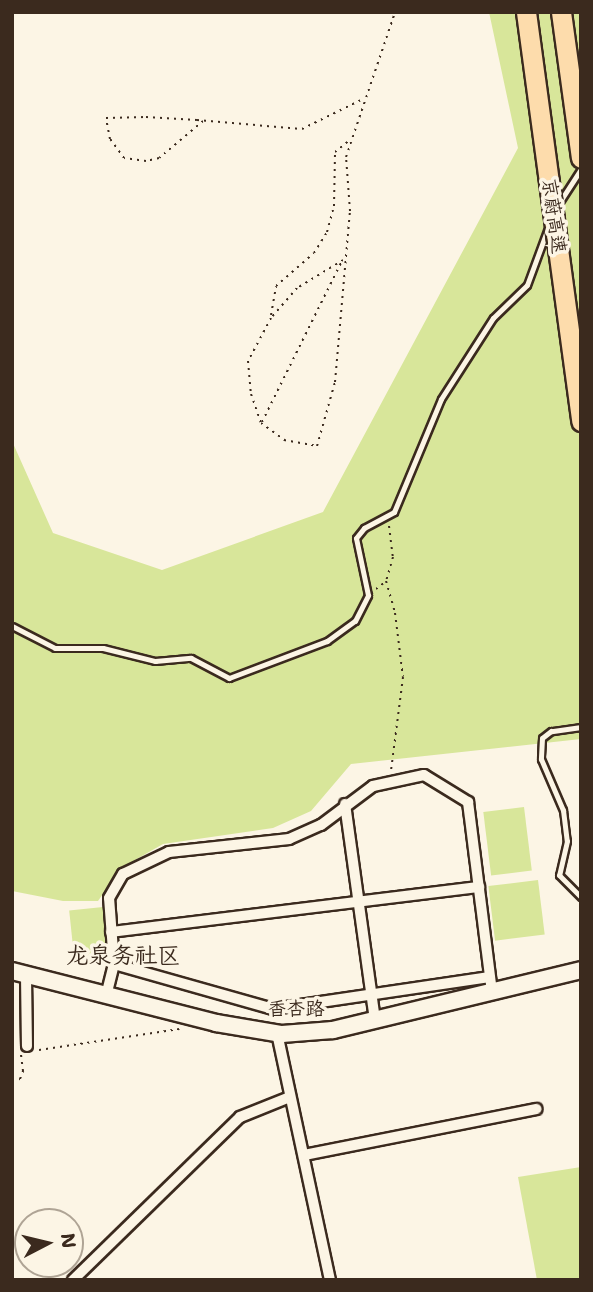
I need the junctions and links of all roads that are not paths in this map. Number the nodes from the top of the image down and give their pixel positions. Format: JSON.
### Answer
{"nodes":[{"id":1,"x":526,"y":12,"type":"edge"},
{"id":2,"x":561,"y":12,"type":"edge"},
{"id":3,"x":581,"y":158,"type":"edge"},
{"id":4,"x":581,"y":169,"type":"edge"},
{"id":5,"x":581,"y":421,"type":"edge"},
{"id":6,"x":12,"y":626,"type":"edge"},
{"id":7,"x":581,"y":727,"type":"edge"},
{"id":8,"x":345,"y":804,"type":"junction"},
{"id":9,"x":479,"y":887,"type":"junction"},
{"id":10,"x":581,"y":897,"type":"edge"},
{"id":11,"x":359,"y":901,"type":"junction"},
{"id":12,"x":111,"y":932,"type":"junction"},
{"id":13,"x":114,"y":964,"type":"junction"},
{"id":14,"x":581,"y":970,"type":"edge"},
{"id":15,"x":19,"y":979,"type":"edge"},
{"id":16,"x":491,"y":984,"type":"junction"},
{"id":17,"x":372,"y":994,"type":"junction"},
{"id":18,"x":106,"y":996,"type":"junction"},
{"id":19,"x":375,"y":1020,"type":"junction"},
{"id":20,"x":277,"y":1033,"type":"junction"},
{"id":21,"x":27,"y":1046,"type":"road end"},
{"id":22,"x":290,"y":1097,"type":"junction"},
{"id":23,"x":537,"y":1109,"type":"dead end"},
{"id":24,"x":304,"y":1155,"type":"junction"},
{"id":25,"x":73,"y":1280,"type":"edge"},
{"id":26,"x":330,"y":1280,"type":"edge"}],
"edges":[{"from":1,"to":5,"type":"highway","name":"京蔚高速","bridge":true},
{"from":2,"to":3,"type":"highway","name":"京蔚高速"},
{"from":4,"to":6,"type":"lane"},
{"from":7,"to":10,"type":"lane"},
{"from":8,"to":9,"type":"street"},
{"from":8,"to":11,"type":"street"},
{"from":8,"to":12,"type":"street"},
{"from":9,"to":11,"type":"street"},
{"from":9,"to":16,"type":"street"},
{"from":11,"to":12,"type":"street"},
{"from":11,"to":17,"type":"street"},
{"from":12,"to":13,"type":"street"},
{"from":13,"to":17,"type":"street"},
{"from":13,"to":18,"type":"street"},
{"from":14,"to":16,"type":"street","name":"香杏路"},
{"from":15,"to":18,"type":"street","name":"香杏路"},
{"from":15,"to":21,"type":"street"},
{"from":16,"to":17,"type":"street"},
{"from":16,"to":19,"type":"street","name":"香杏路"},
{"from":17,"to":19,"type":"street"},
{"from":18,"to":20,"type":"street","name":"香杏路"},
{"from":19,"to":20,"type":"street","name":"香杏路"},
{"from":20,"to":22,"type":"street"},
{"from":22,"to":24,"type":"street"},
{"from":22,"to":25,"type":"street"},
{"from":23,"to":24,"type":"street"},
{"from":24,"to":26,"type":"street"}]}
